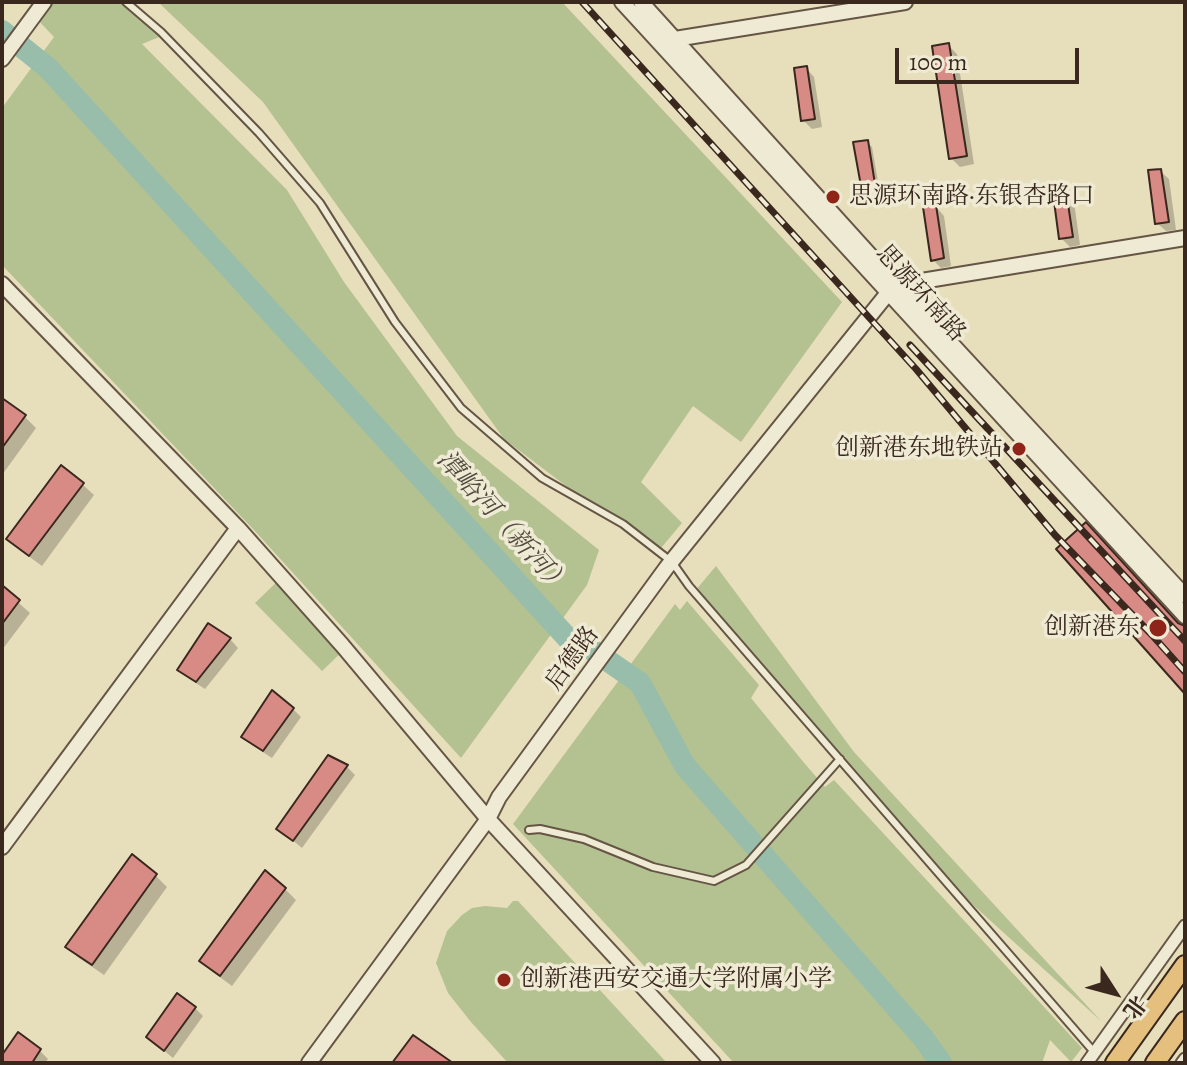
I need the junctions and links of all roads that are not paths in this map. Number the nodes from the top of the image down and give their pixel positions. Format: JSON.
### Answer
{"nodes":[{"id":1,"x":44,"y":2,"type":"edge"},
{"id":2,"x":126,"y":2,"type":"edge"},
{"id":3,"x":622,"y":2,"type":"edge"},
{"id":4,"x":641,"y":2,"type":"edge"},
{"id":5,"x":905,"y":2,"type":"edge"},
{"id":6,"x":670,"y":44,"type":"junction"},
{"id":7,"x":2,"y":59,"type":"edge"},
{"id":8,"x":1185,"y":238,"type":"edge"},
{"id":9,"x":2,"y":284,"type":"edge"},
{"id":10,"x":893,"y":289,"type":"junction"},
{"id":11,"x":238,"y":528,"type":"junction"},
{"id":12,"x":670,"y":564,"type":"junction"},
{"id":13,"x":1185,"y":596,"type":"edge"},
{"id":14,"x":1185,"y":616,"type":"edge"},
{"id":15,"x":840,"y":759,"type":"junction"},
{"id":16,"x":488,"y":819,"type":"junction"},
{"id":17,"x":529,"y":830,"type":"dead end"},
{"id":18,"x":2,"y":847,"type":"edge"},
{"id":19,"x":1185,"y":926,"type":"edge"},
{"id":20,"x":1185,"y":965,"type":"edge"},
{"id":21,"x":1185,"y":1021,"type":"edge"},
{"id":22,"x":1094,"y":1052,"type":"junction"},
{"id":23,"x":309,"y":1063,"type":"edge"},
{"id":24,"x":713,"y":1063,"type":"edge"},
{"id":25,"x":1087,"y":1063,"type":"edge"},
{"id":26,"x":1115,"y":1063,"type":"edge"},
{"id":27,"x":1155,"y":1063,"type":"edge"}],
"edges":[{"from":1,"to":7,"type":"street"},
{"from":2,"to":12,"type":"lane"},
{"from":3,"to":6,"type":"street","name":"思源环南路"},
{"from":4,"to":6,"type":"street","name":"思源环南路"},
{"from":5,"to":6,"type":"street"},
{"from":6,"to":10,"type":"street","name":"思源环南路"},
{"from":8,"to":10,"type":"street"},
{"from":9,"to":11,"type":"street"},
{"from":10,"to":12,"type":"street","name":"启德路"},
{"from":10,"to":13,"type":"street","name":"思源环南路"},
{"from":10,"to":14,"type":"street","name":"思源环南路"},
{"from":11,"to":16,"type":"street"},
{"from":11,"to":18,"type":"street"},
{"from":12,"to":15,"type":"lane"},
{"from":12,"to":16,"type":"street","name":"启德路"},
{"from":15,"to":17,"type":"lane"},
{"from":15,"to":22,"type":"lane"},
{"from":16,"to":23,"type":"street","name":"启德路"},
{"from":16,"to":24,"type":"street"},
{"from":19,"to":22,"type":"street"},
{"from":20,"to":26,"type":"main road"},
{"from":21,"to":27,"type":"main road"},
{"from":22,"to":25,"type":"street"}]}
